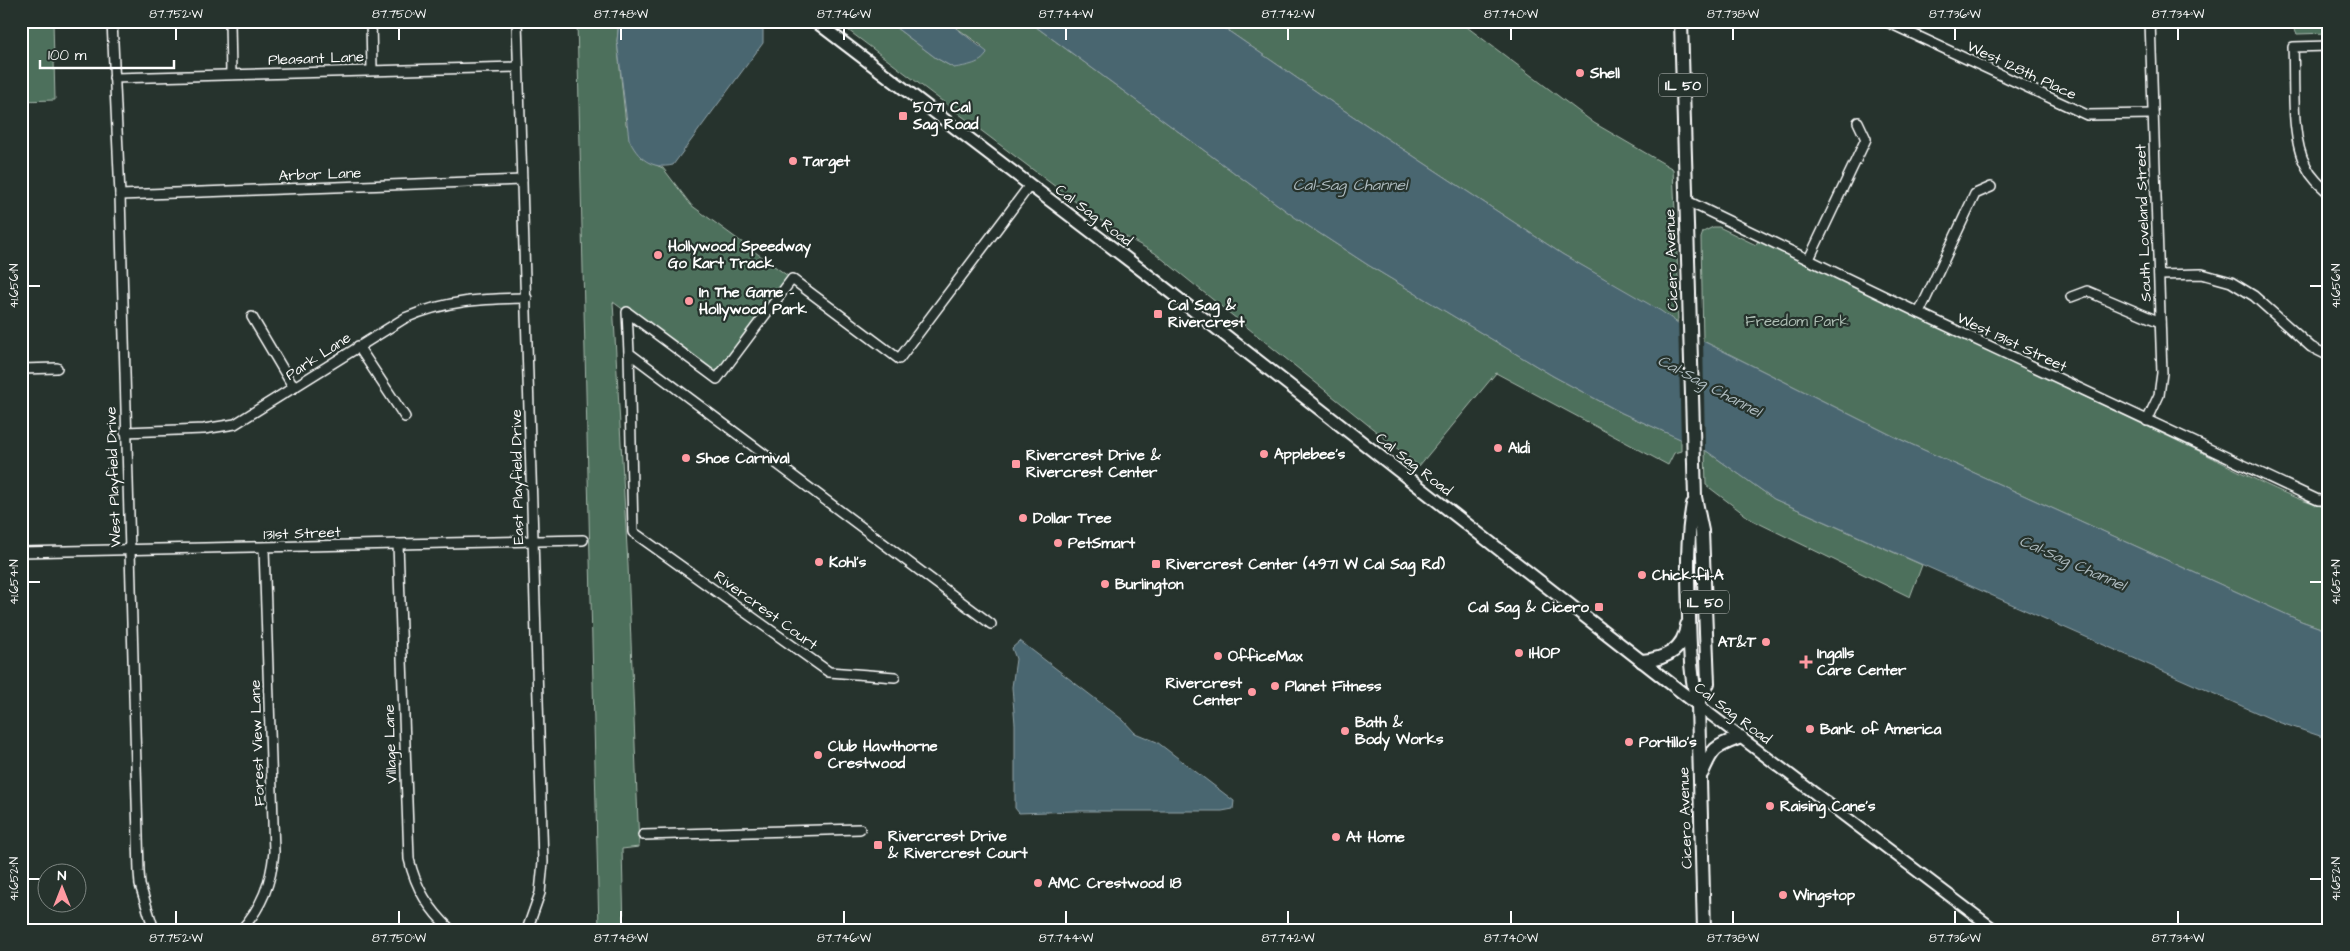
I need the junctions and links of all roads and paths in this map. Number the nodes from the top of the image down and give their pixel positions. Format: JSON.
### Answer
{"nodes":[{"id":1,"x":112,"y":21,"type":"edge"},
{"id":2,"x":230,"y":21,"type":"edge"},
{"id":3,"x":371,"y":21,"type":"edge"},
{"id":4,"x":517,"y":21,"type":"edge"},
{"id":5,"x":815,"y":21,"type":"edge"},
{"id":6,"x":1681,"y":21,"type":"edge"},
{"id":7,"x":1885,"y":21,"type":"edge"},
{"id":8,"x":2150,"y":21,"type":"edge"},
{"id":9,"x":2329,"y":46,"type":"edge"},
{"id":10,"x":518,"y":67,"type":"junction"},
{"id":11,"x":372,"y":69,"type":"junction"},
{"id":12,"x":231,"y":74,"type":"junction"},
{"id":13,"x":114,"y":78,"type":"junction"},
{"id":14,"x":2152,"y":114,"type":"junction"},
{"id":15,"x":1858,"y":122,"type":"dead end"},
{"id":16,"x":522,"y":180,"type":"junction"},
{"id":17,"x":1030,"y":186,"type":"junction"},
{"id":18,"x":1991,"y":187,"type":"dead end"},
{"id":19,"x":2329,"y":193,"type":"edge"},
{"id":20,"x":120,"y":195,"type":"junction"},
{"id":21,"x":1685,"y":200,"type":"junction"},
{"id":22,"x":1809,"y":259,"type":"junction"},
{"id":23,"x":2159,"y":275,"type":"junction"},
{"id":24,"x":2071,"y":297,"type":"dead end"},
{"id":25,"x":527,"y":298,"type":"junction"},
{"id":26,"x":1920,"y":313,"type":"junction"},
{"id":27,"x":252,"y":317,"type":"dead end"},
{"id":28,"x":2160,"y":322,"type":"junction"},
{"id":29,"x":358,"y":346,"type":"junction"},
{"id":30,"x":629,"y":353,"type":"junction"},
{"id":31,"x":2329,"y":356,"type":"edge"},
{"id":32,"x":57,"y":368,"type":"dead end"},
{"id":33,"x":21,"y":369,"type":"edge"},
{"id":34,"x":294,"y":388,"type":"junction"},
{"id":35,"x":404,"y":417,"type":"dead end"},
{"id":36,"x":2147,"y":421,"type":"junction"},
{"id":37,"x":125,"y":432,"type":"junction"},
{"id":38,"x":1695,"y":497,"type":"junction"},
{"id":39,"x":2329,"y":500,"type":"edge"},
{"id":40,"x":583,"y":540,"type":"dead end"},
{"id":41,"x":533,"y":541,"type":"junction"},
{"id":42,"x":398,"y":544,"type":"junction"},
{"id":43,"x":264,"y":548,"type":"junction"},
{"id":44,"x":129,"y":550,"type":"junction"},
{"id":45,"x":21,"y":552,"type":"edge"},
{"id":46,"x":1689,"y":608,"type":"junction"},
{"id":47,"x":991,"y":624,"type":"dead end"},
{"id":48,"x":1642,"y":661,"type":"junction"},
{"id":49,"x":895,"y":677,"type":"dead end"},
{"id":50,"x":1698,"y":705,"type":"junction"},
{"id":51,"x":1741,"y":738,"type":"junction"},
{"id":52,"x":1700,"y":777,"type":"junction"},
{"id":53,"x":860,"y":829,"type":"dead end"},
{"id":54,"x":643,"y":834,"type":"dead end"},
{"id":55,"x":154,"y":930,"type":"edge"},
{"id":56,"x":241,"y":930,"type":"edge"},
{"id":57,"x":451,"y":930,"type":"edge"},
{"id":58,"x":527,"y":930,"type":"edge"},
{"id":59,"x":1704,"y":930,"type":"edge"},
{"id":60,"x":1995,"y":930,"type":"edge"}],
"edges":[{"from":1,"to":13,"type":"street","name":"West Playfield Drive"},
{"from":2,"to":12,"type":"street"},
{"from":3,"to":11,"type":"street"},
{"from":4,"to":10,"type":"street","name":"East Playfield Drive"},
{"from":5,"to":17,"type":"main road","name":"Cal Sag Road"},
{"from":6,"to":21,"type":"main road","name":"Cicero Avenue","number":"IL 50"},
{"from":7,"to":14,"type":"street","name":"West 128th Place"},
{"from":8,"to":14,"type":"street","name":"South Loveland Street"},
{"from":9,"to":19,"type":"street"},
{"from":10,"to":11,"type":"street","name":"Pleasant Lane"},
{"from":10,"to":16,"type":"street","name":"East Playfield Drive"},
{"from":11,"to":12,"type":"street","name":"Pleasant Lane"},
{"from":12,"to":13,"type":"street","name":"Pleasant Lane"},
{"from":13,"to":20,"type":"street","name":"West Playfield Drive"},
{"from":14,"to":23,"type":"street","name":"South Loveland Street"},
{"from":15,"to":22,"type":"street"},
{"from":16,"to":20,"type":"street","name":"Arbor Lane"},
{"from":16,"to":25,"type":"street","name":"East Playfield Drive"},
{"from":17,"to":30,"type":"street"},
{"from":17,"to":48,"type":"main road","name":"Cal Sag Road"},
{"from":18,"to":26,"type":"street"},
{"from":20,"to":37,"type":"street","name":"West Playfield Drive"},
{"from":21,"to":22,"type":"street","name":"West 131st Street"},
{"from":21,"to":38,"type":"main road","name":"Cicero Avenue","number":"IL 50"},
{"from":22,"to":26,"type":"street","name":"West 131st Street"},
{"from":23,"to":28,"type":"street","name":"South Loveland Street"},
{"from":23,"to":31,"type":"street"},
{"from":24,"to":28,"type":"street"},
{"from":25,"to":29,"type":"street","name":"Park Lane"},
{"from":25,"to":41,"type":"street","name":"East Playfield Drive"},
{"from":26,"to":36,"type":"street","name":"West 131st Street"},
{"from":27,"to":34,"type":"street"},
{"from":28,"to":36,"type":"street","name":"South Loveland Street"},
{"from":29,"to":34,"type":"street","name":"Park Lane"},
{"from":29,"to":35,"type":"street"},
{"from":30,"to":47,"type":"street"},
{"from":30,"to":49,"type":"street","name":"Rivercrest Court"},
{"from":32,"to":33,"type":"street"},
{"from":34,"to":37,"type":"street","name":"Park Lane"},
{"from":36,"to":39,"type":"street","name":"West 131st Street"},
{"from":37,"to":44,"type":"street","name":"West Playfield Drive"},
{"from":38,"to":46,"type":"main road","name":"Cicero Avenue","number":"IL 50"},
{"from":38,"to":50,"type":"main road","name":"Cicero Avenue","number":"IL 50"},
{"from":40,"to":41,"type":"street","name":"131st Street"},
{"from":41,"to":42,"type":"street","name":"131st Street"},
{"from":41,"to":58,"type":"street","name":"East Playfield Drive"},
{"from":42,"to":43,"type":"street","name":"131st Street"},
{"from":42,"to":57,"type":"street","name":"Village Lane"},
{"from":43,"to":44,"type":"street","name":"131st Street"},
{"from":43,"to":56,"type":"street","name":"Forest View Lane"},
{"from":44,"to":45,"type":"street","name":"131st Street"},
{"from":44,"to":55,"type":"street","name":"West Playfield Drive"},
{"from":46,"to":48,"type":"main road"},
{"from":46,"to":50,"type":"main road","name":"Cicero Avenue","number":"IL 50"},
{"from":48,"to":50,"type":"main road","name":"Cal Sag Road"},
{"from":50,"to":51,"type":"street","name":"Cal Sag Road"},
{"from":50,"to":52,"type":"main road","name":"Cicero Avenue","number":"IL 50"},
{"from":51,"to":52,"type":"main road"},
{"from":51,"to":60,"type":"street","name":"Cal Sag Road"},
{"from":52,"to":59,"type":"main road","name":"Cicero Avenue","number":"IL 50"},
{"from":53,"to":54,"type":"street"}]}
